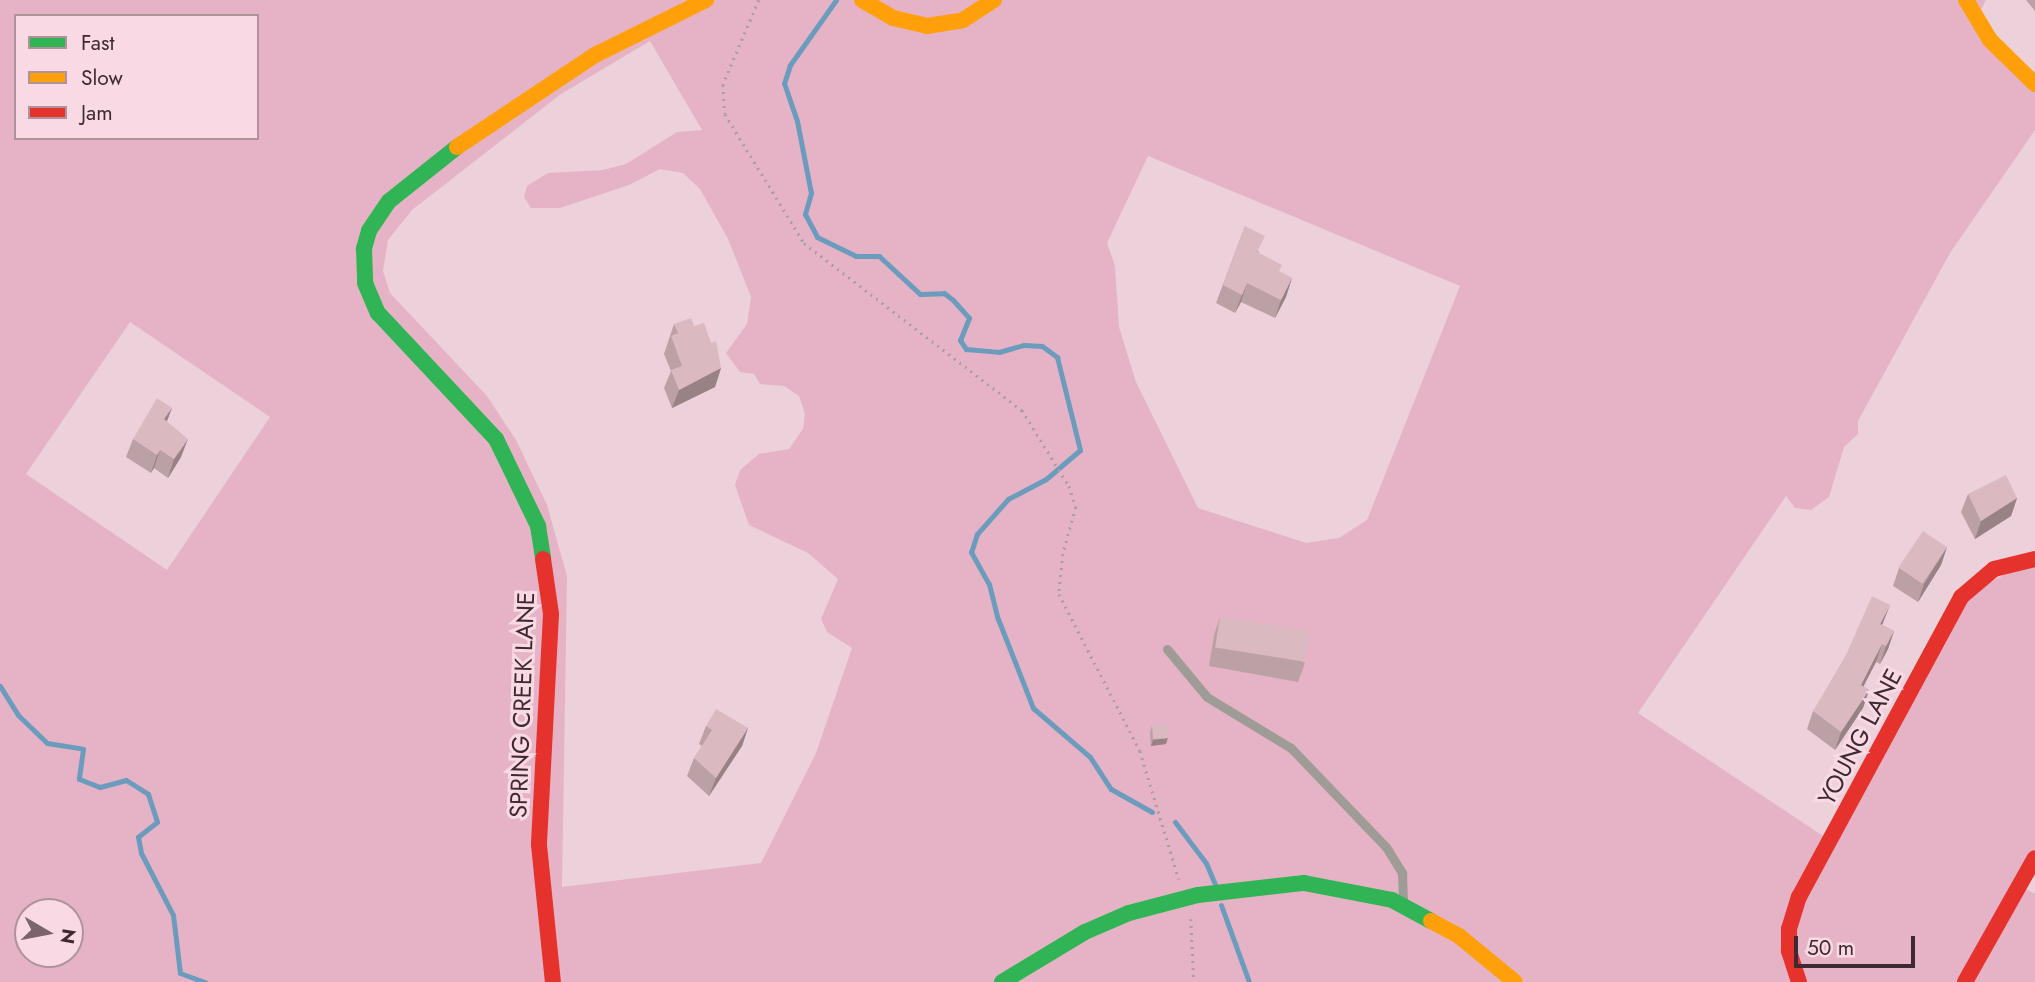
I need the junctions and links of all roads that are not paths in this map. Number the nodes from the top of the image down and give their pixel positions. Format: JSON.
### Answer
{"nodes":[{"id":1,"x":706,"y":0,"type":"edge"},
{"id":2,"x":862,"y":0,"type":"edge"},
{"id":3,"x":994,"y":0,"type":"edge"},
{"id":4,"x":1966,"y":0,"type":"edge"},
{"id":5,"x":879,"y":5,"type":"edge"},
{"id":6,"x":2035,"y":84,"type":"edge"},
{"id":7,"x":2035,"y":559,"type":"edge"},
{"id":8,"x":1167,"y":649,"type":"dead end"},
{"id":9,"x":2035,"y":858,"type":"edge"},
{"id":10,"x":1403,"y":905,"type":"junction"},
{"id":11,"x":553,"y":982,"type":"edge"},
{"id":12,"x":1002,"y":982,"type":"edge"},
{"id":13,"x":1516,"y":982,"type":"edge"},
{"id":14,"x":1799,"y":982,"type":"edge"},
{"id":15,"x":1965,"y":982,"type":"edge"}],
"edges":[{"from":1,"to":11,"type":"street","name":"SPRING CREEK LANE"},
{"from":2,"to":5,"type":"street"},
{"from":3,"to":5,"type":"street"},
{"from":4,"to":6,"type":"street"},
{"from":7,"to":14,"type":"street","name":"YOUNG LANE"},
{"from":8,"to":10,"type":"lane"},
{"from":9,"to":15,"type":"street"},
{"from":10,"to":12,"type":"street"},
{"from":10,"to":13,"type":"street"}]}
